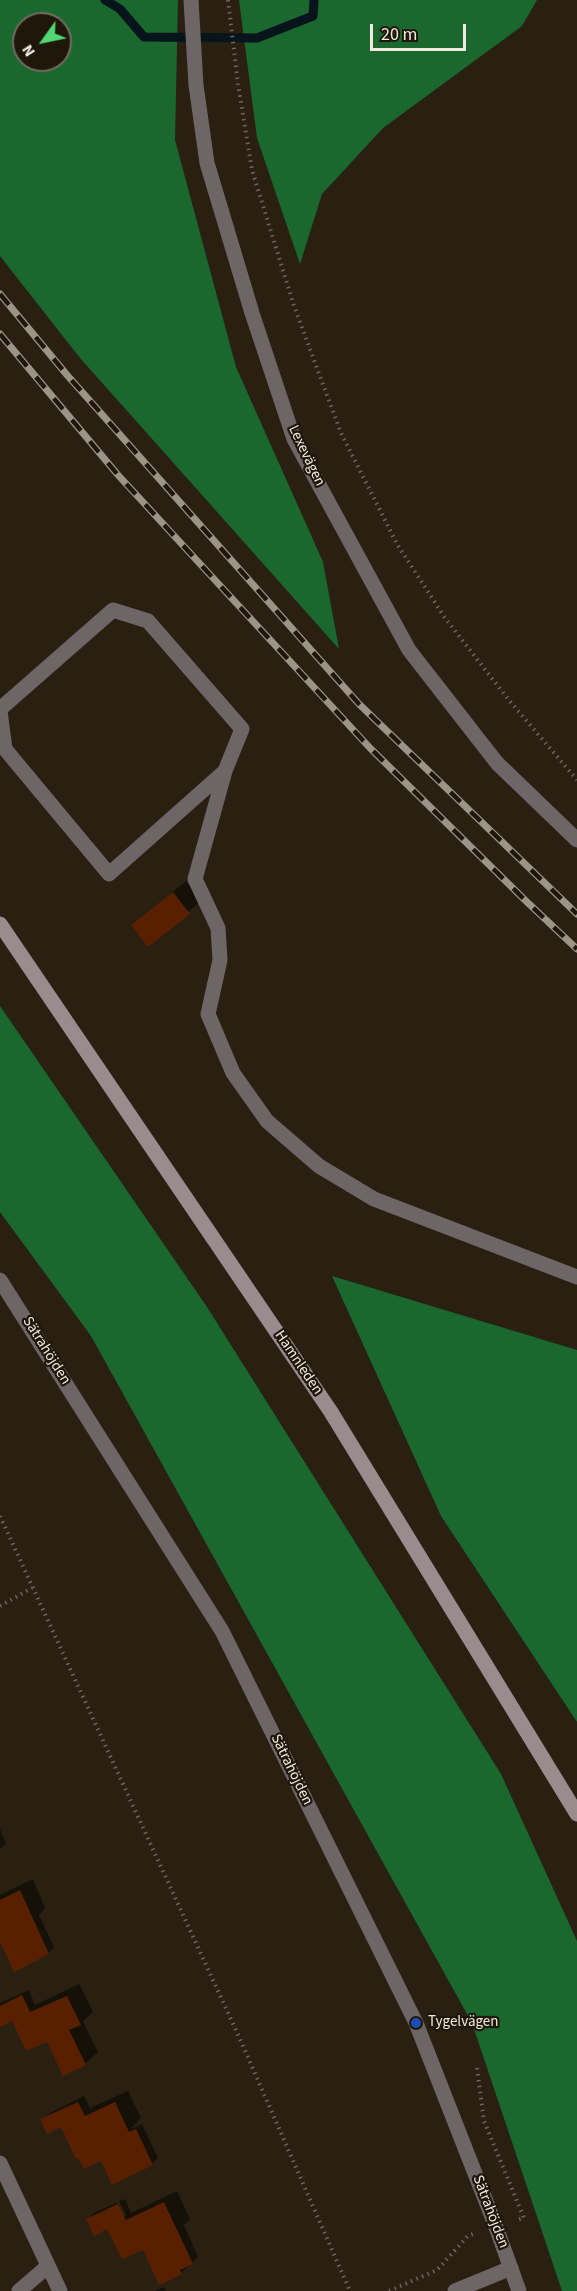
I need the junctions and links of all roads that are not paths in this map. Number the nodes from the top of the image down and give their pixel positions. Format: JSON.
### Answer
{"nodes":[{"id":1,"x":191,"y":0,"type":"edge"},
{"id":2,"x":0,"y":710,"type":"edge"},
{"id":3,"x":225,"y":771,"type":"junction"},
{"id":4,"x":577,"y":840,"type":"edge"},
{"id":5,"x":0,"y":924,"type":"edge"},
{"id":6,"x":577,"y":1277,"type":"edge"},
{"id":7,"x":0,"y":1280,"type":"edge"},
{"id":8,"x":577,"y":1814,"type":"edge"},
{"id":9,"x":0,"y":2163,"type":"edge"},
{"id":10,"x":48,"y":2266,"type":"junction"},
{"id":11,"x":511,"y":2268,"type":"junction"},
{"id":12,"x":19,"y":2291,"type":"edge"},
{"id":13,"x":60,"y":2291,"type":"edge"},
{"id":14,"x":455,"y":2291,"type":"edge"},
{"id":15,"x":519,"y":2291,"type":"edge"}],
"edges":[{"from":1,"to":4,"type":"street","name":"Lexevägen"},
{"from":2,"to":3,"type":"street"},
{"from":2,"to":3,"type":"street"},
{"from":3,"to":6,"type":"street"},
{"from":5,"to":8,"type":"main road","name":"Hamnleden"},
{"from":7,"to":11,"type":"street","name":"Sätrahöjden"},
{"from":9,"to":10,"type":"street"},
{"from":10,"to":12,"type":"street"},
{"from":10,"to":13,"type":"street"},
{"from":11,"to":14,"type":"street"},
{"from":11,"to":15,"type":"street","name":"Sätrahöjden"}]}
